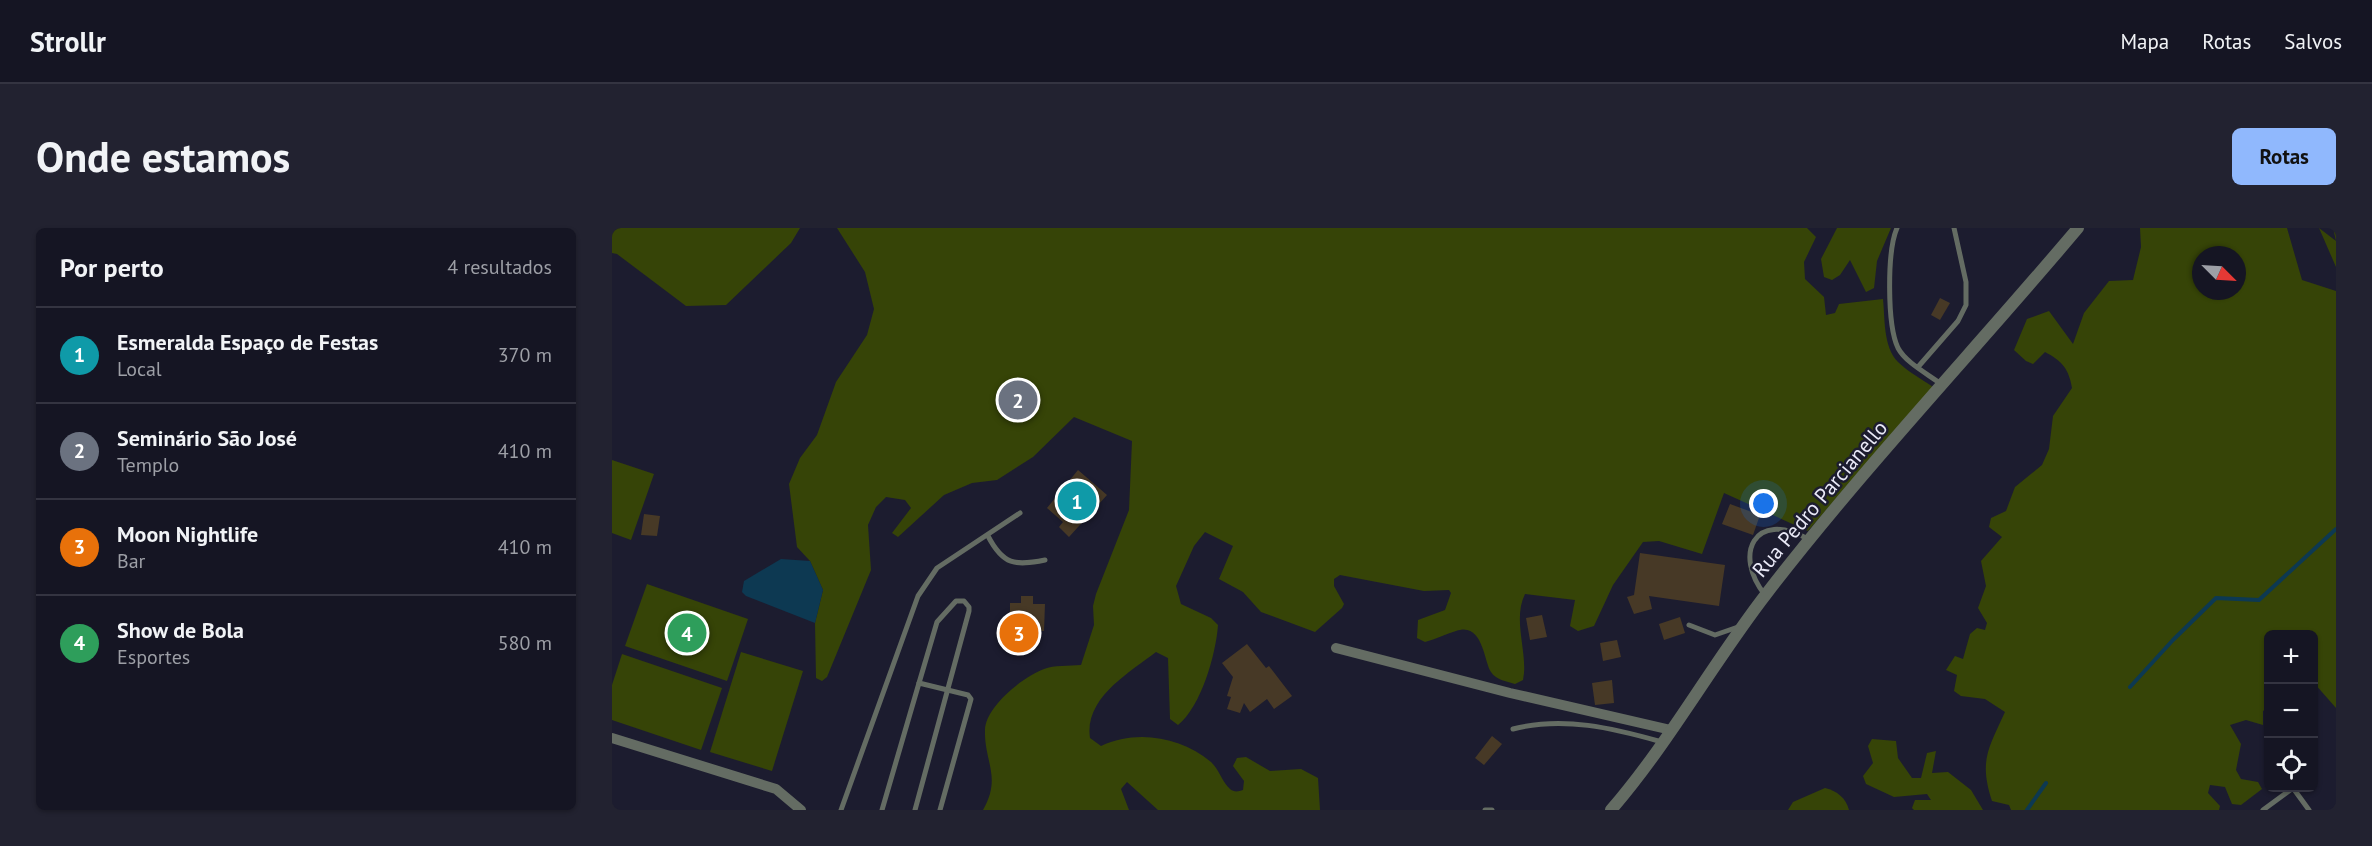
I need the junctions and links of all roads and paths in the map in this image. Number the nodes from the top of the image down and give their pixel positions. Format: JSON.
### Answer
{"nodes":[{"id":1,"x":1897,"y":228,"type":"edge"},
{"id":2,"x":1954,"y":228,"type":"edge"},
{"id":3,"x":2078,"y":228,"type":"edge"},
{"id":4,"x":1918,"y":367,"type":"junction"},
{"id":5,"x":1943,"y":386,"type":"junction"},
{"id":6,"x":1020,"y":513,"type":"dead end"},
{"id":7,"x":988,"y":536,"type":"junction"},
{"id":8,"x":1809,"y":540,"type":"junction"},
{"id":9,"x":1045,"y":560,"type":"dead end"},
{"id":10,"x":1765,"y":595,"type":"junction"},
{"id":11,"x":1689,"y":625,"type":"dead end"},
{"id":12,"x":1744,"y":626,"type":"junction"},
{"id":13,"x":1336,"y":648,"type":"dead end"},
{"id":14,"x":919,"y":683,"type":"junction"},
{"id":15,"x":946,"y":690,"type":"junction"},
{"id":16,"x":1514,"y":729,"type":"dead end"},
{"id":17,"x":1671,"y":730,"type":"junction"},
{"id":18,"x":612,"y":738,"type":"edge"},
{"id":19,"x":1664,"y":742,"type":"junction"},
{"id":20,"x":801,"y":810,"type":"edge"},
{"id":21,"x":841,"y":810,"type":"edge"},
{"id":22,"x":882,"y":810,"type":"edge"},
{"id":23,"x":915,"y":810,"type":"edge"},
{"id":24,"x":940,"y":810,"type":"edge"},
{"id":25,"x":1485,"y":810,"type":"edge"},
{"id":26,"x":1492,"y":810,"type":"edge"},
{"id":27,"x":1611,"y":810,"type":"edge"},
{"id":28,"x":2264,"y":810,"type":"edge"},
{"id":29,"x":2309,"y":810,"type":"edge"}],
"edges":[{"from":1,"to":4,"type":"lane"},
{"from":2,"to":4,"type":"lane"},
{"from":3,"to":5,"type":"street","name":"Rua Pedro Parcianello"},
{"from":4,"to":5,"type":"lane"},
{"from":5,"to":8,"type":"street","name":"Rua Pedro Parcianello"},
{"from":6,"to":7,"type":"lane"},
{"from":7,"to":9,"type":"lane"},
{"from":7,"to":21,"type":"lane"},
{"from":8,"to":10,"type":"street","name":"Rua Pedro Parcianello"},
{"from":8,"to":10,"type":"lane"},
{"from":10,"to":12,"type":"street","name":"Rua Pedro Parcianello"},
{"from":11,"to":12,"type":"lane"},
{"from":12,"to":17,"type":"street","name":"Rua Pedro Parcianello"},
{"from":13,"to":17,"type":"street"},
{"from":14,"to":15,"type":"lane"},
{"from":14,"to":15,"type":"lane"},
{"from":14,"to":22,"type":"lane"},
{"from":15,"to":23,"type":"lane"},
{"from":15,"to":24,"type":"lane"},
{"from":16,"to":19,"type":"lane"},
{"from":17,"to":19,"type":"street","name":"Rua Pedro Parcianello"},
{"from":18,"to":20,"type":"street"},
{"from":19,"to":27,"type":"street","name":"Rua Pedro Parcianello"},
{"from":25,"to":26,"type":"lane"},
{"from":28,"to":29,"type":"lane"}]}
